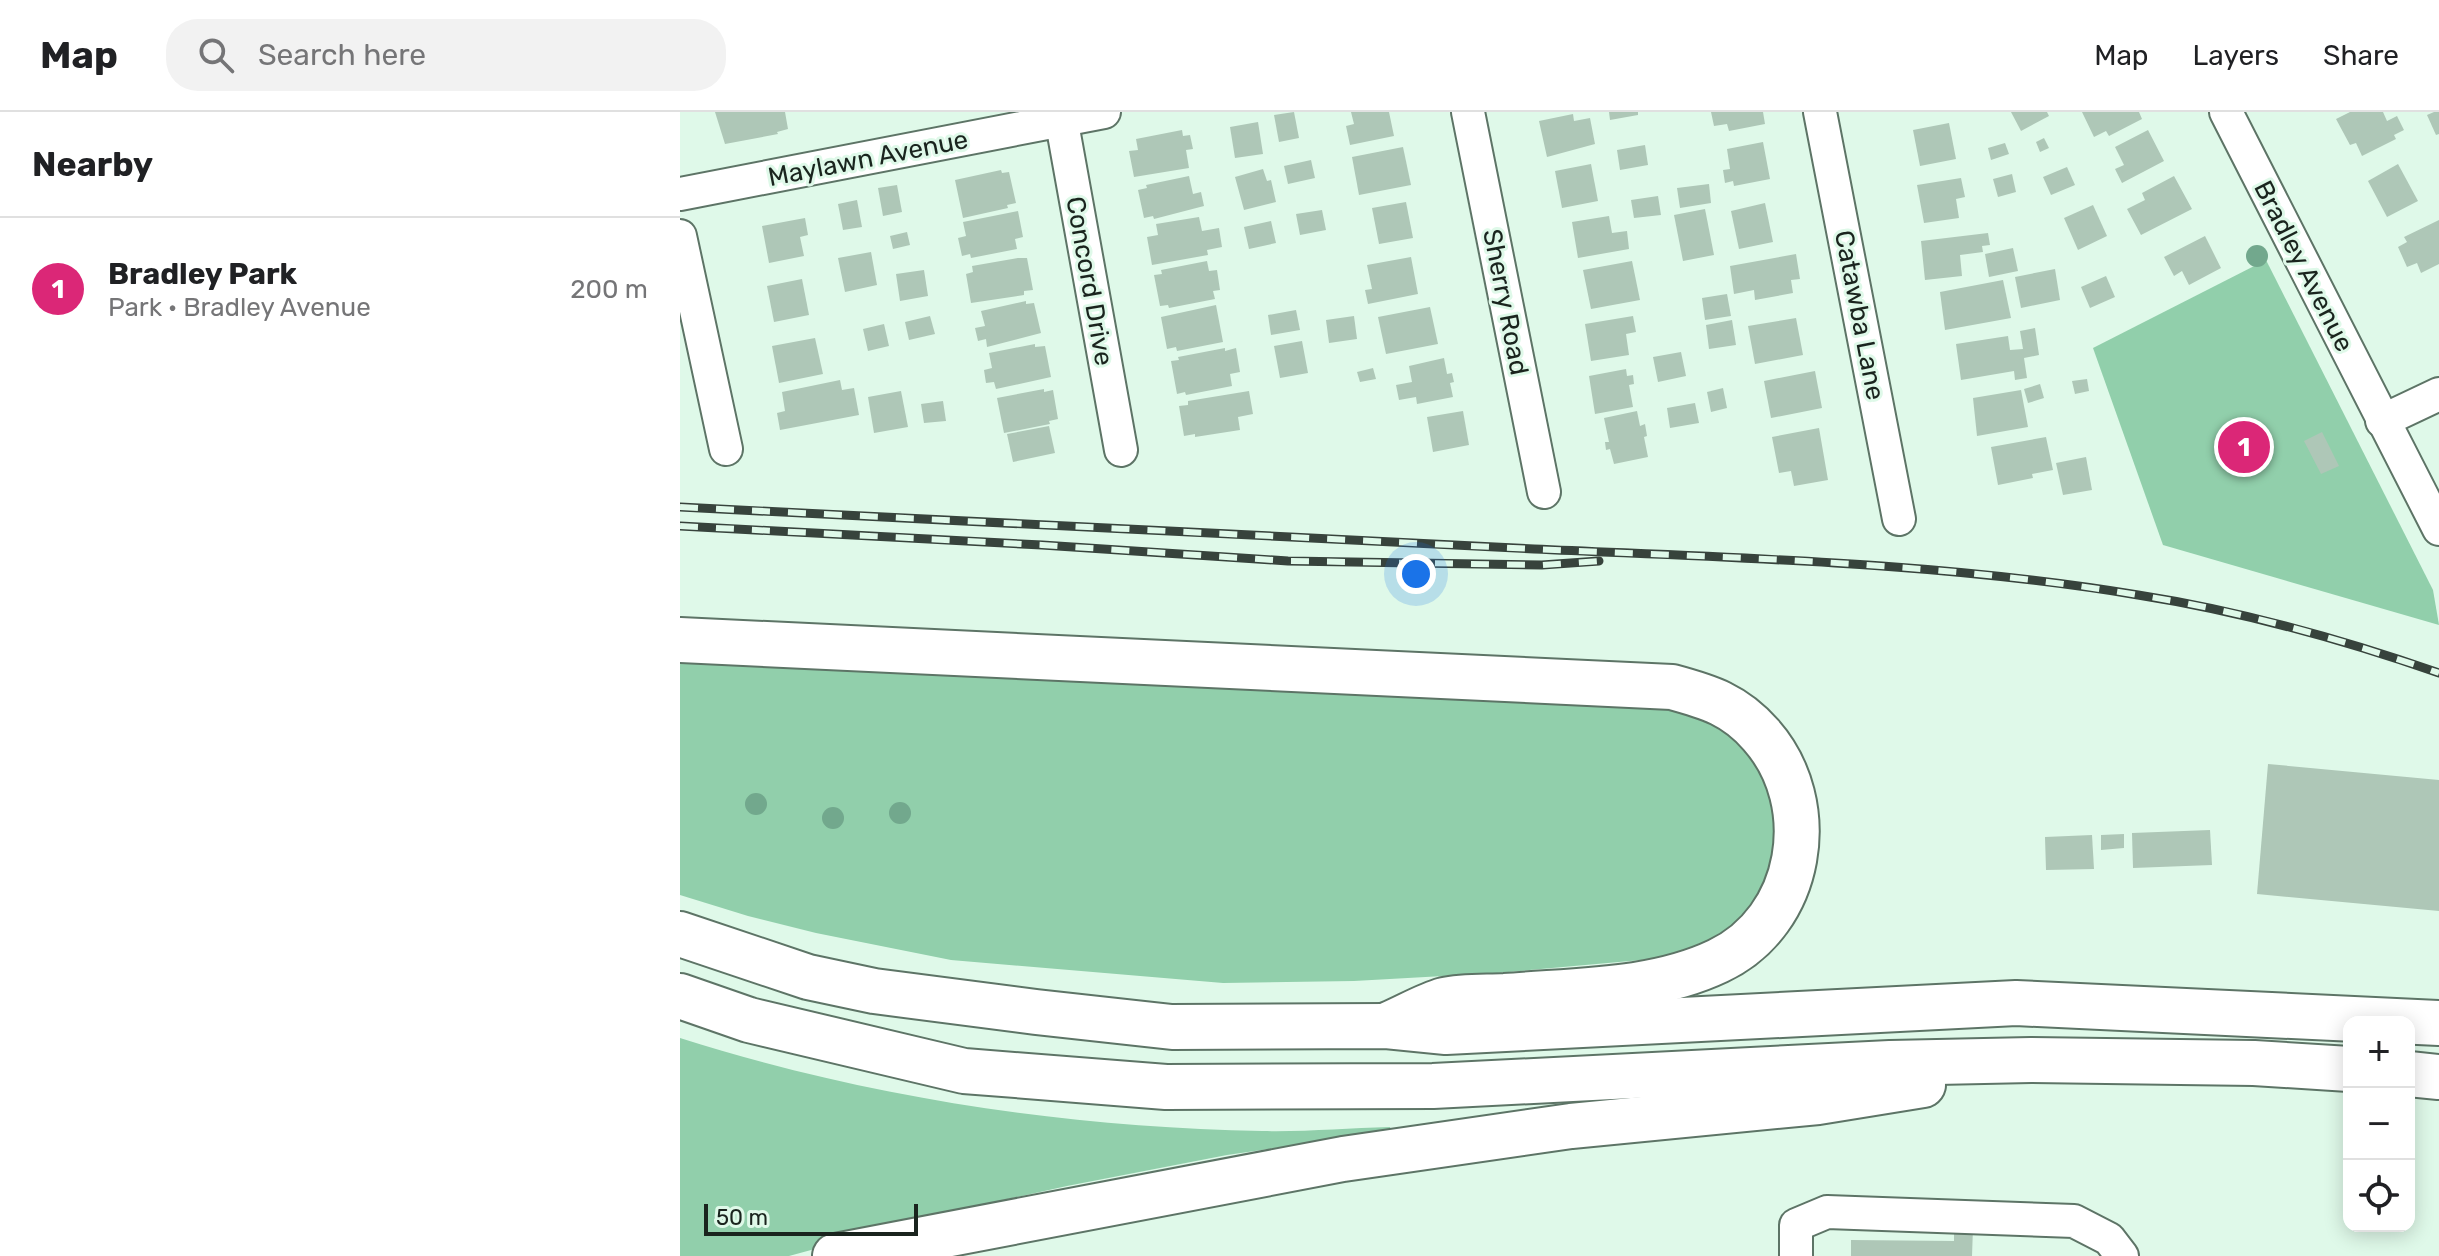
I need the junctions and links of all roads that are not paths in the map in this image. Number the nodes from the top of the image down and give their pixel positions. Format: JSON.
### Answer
{"nodes":[{"id":1,"x":1104,"y":112,"type":"edge"},
{"id":2,"x":1468,"y":112,"type":"edge"},
{"id":3,"x":1820,"y":112,"type":"edge"},
{"id":4,"x":2226,"y":112,"type":"edge"},
{"id":5,"x":1061,"y":116,"type":"edge"},
{"id":6,"x":680,"y":194,"type":"edge"},
{"id":7,"x":680,"y":236,"type":"edge"},
{"id":8,"x":2439,"y":394,"type":"edge"},
{"id":9,"x":2382,"y":421,"type":"junction"},
{"id":10,"x":726,"y":449,"type":"dead end"},
{"id":11,"x":1121,"y":450,"type":"dead end"},
{"id":12,"x":1544,"y":492,"type":"dead end"},
{"id":13,"x":1899,"y":519,"type":"dead end"},
{"id":14,"x":2439,"y":529,"type":"edge"},
{"id":15,"x":680,"y":640,"type":"edge"},
{"id":16,"x":680,"y":934,"type":"edge"},
{"id":17,"x":680,"y":996,"type":"edge"},
{"id":18,"x":2439,"y":1023,"type":"edge"},
{"id":19,"x":1386,"y":1026,"type":"junction"},
{"id":20,"x":2031,"y":1060,"type":"junction"},
{"id":21,"x":2343,"y":1069,"type":"edge"},
{"id":22,"x":2415,"y":1075,"type":"edge"},
{"id":23,"x":2439,"y":1077,"type":"edge"},
{"id":24,"x":1083,"y":1209,"type":"junction"},
{"id":25,"x":835,"y":1256,"type":"edge"},
{"id":26,"x":942,"y":1256,"type":"edge"},
{"id":27,"x":1796,"y":1256,"type":"edge"},
{"id":28,"x":2122,"y":1256,"type":"edge"}],
"edges":[{"from":1,"to":5,"type":"street","name":"Maylawn Avenue"},
{"from":2,"to":12,"type":"street","name":"Sherry Road"},
{"from":3,"to":13,"type":"street","name":"Catawba Lane"},
{"from":4,"to":9,"type":"street","name":"Bradley Avenue"},
{"from":5,"to":6,"type":"street","name":"Maylawn Avenue"},
{"from":5,"to":11,"type":"street","name":"Concord Drive"},
{"from":7,"to":10,"type":"street"},
{"from":8,"to":9,"type":"street"},
{"from":9,"to":14,"type":"street","name":"Bradley Avenue"},
{"from":15,"to":19,"type":"highway"},
{"from":16,"to":19,"type":"highway"},
{"from":17,"to":20,"type":"highway"},
{"from":18,"to":19,"type":"highway"},
{"from":20,"to":21,"type":"highway"},
{"from":20,"to":24,"type":"highway"},
{"from":22,"to":23,"type":"highway"},
{"from":24,"to":25,"type":"highway"},
{"from":24,"to":26,"type":"highway"},
{"from":27,"to":28,"type":"street"}]}
